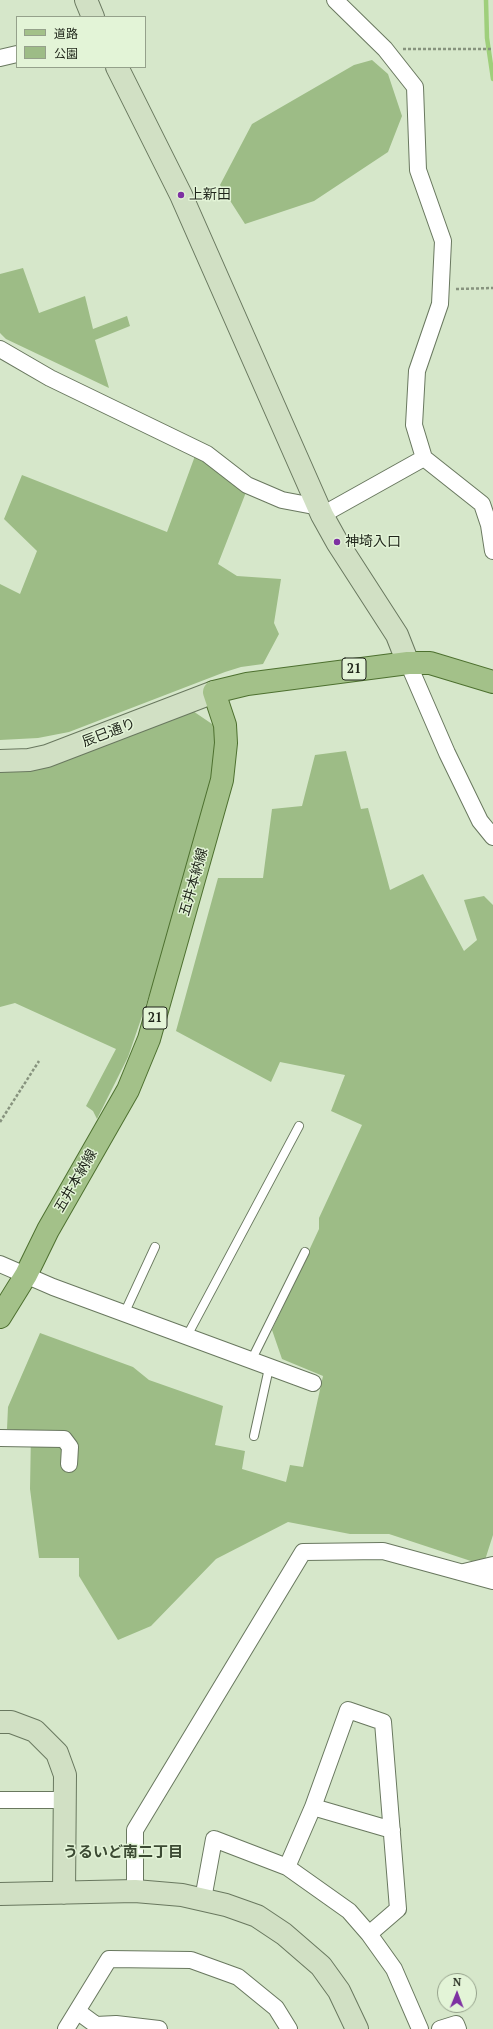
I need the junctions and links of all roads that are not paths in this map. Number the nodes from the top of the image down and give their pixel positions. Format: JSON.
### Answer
{"nodes":[{"id":1,"x":86,"y":0,"type":"edge"},
{"id":2,"x":335,"y":0,"type":"edge"},
{"id":3,"x":93,"y":16,"type":"edge"},
{"id":4,"x":16,"y":54,"type":"edge"},
{"id":5,"x":0,"y":58,"type":"edge"},
{"id":6,"x":118,"y":68,"type":"edge"},
{"id":7,"x":0,"y":349,"type":"edge"},
{"id":8,"x":424,"y":458,"type":"junction"},
{"id":9,"x":321,"y":511,"type":"junction"},
{"id":10,"x":491,"y":525,"type":"edge"},
{"id":11,"x":493,"y":551,"type":"edge"},
{"id":12,"x":408,"y":663,"type":"junction"},
{"id":13,"x":493,"y":682,"type":"edge"},
{"id":14,"x":214,"y":692,"type":"junction"},
{"id":15,"x":0,"y":761,"type":"edge"},
{"id":16,"x":493,"y":837,"type":"edge"},
{"id":17,"x":299,"y":1126,"type":"dead end"},
{"id":18,"x":155,"y":1247,"type":"dead end"},
{"id":19,"x":305,"y":1252,"type":"dead end"},
{"id":20,"x":0,"y":1264,"type":"edge"},
{"id":21,"x":26,"y":1275,"type":"junction"},
{"id":22,"x":124,"y":1314,"type":"junction"},
{"id":23,"x":0,"y":1317,"type":"edge"},
{"id":24,"x":187,"y":1336,"type":"junction"},
{"id":25,"x":251,"y":1361,"type":"junction"},
{"id":26,"x":269,"y":1368,"type":"junction"},
{"id":27,"x":313,"y":1383,"type":"dead end"},
{"id":28,"x":254,"y":1436,"type":"dead end"},
{"id":29,"x":0,"y":1438,"type":"edge"},
{"id":30,"x":69,"y":1464,"type":"dead end"},
{"id":31,"x":493,"y":1565,"type":"edge"},
{"id":32,"x":463,"y":1572,"type":"junction"},
{"id":33,"x":493,"y":1581,"type":"edge"},
{"id":34,"x":0,"y":1722,"type":"edge"},
{"id":35,"x":0,"y":1800,"type":"edge"},
{"id":36,"x":65,"y":1800,"type":"junction"},
{"id":37,"x":313,"y":1807,"type":"junction"},
{"id":38,"x":392,"y":1830,"type":"junction"},
{"id":39,"x":287,"y":1867,"type":"junction"},
{"id":40,"x":135,"y":1891,"type":"junction"},
{"id":41,"x":64,"y":1893,"type":"junction"},
{"id":42,"x":0,"y":1894,"type":"edge"},
{"id":43,"x":202,"y":1898,"type":"junction"},
{"id":44,"x":369,"y":1934,"type":"junction"},
{"id":45,"x":77,"y":2012,"type":"junction"},
{"id":46,"x":66,"y":2029,"type":"edge"},
{"id":47,"x":160,"y":2029,"type":"edge"},
{"id":48,"x":290,"y":2029,"type":"edge"},
{"id":49,"x":357,"y":2029,"type":"edge"},
{"id":50,"x":420,"y":2029,"type":"edge"},
{"id":51,"x":440,"y":2029,"type":"edge"},
{"id":52,"x":458,"y":2029,"type":"edge"}],
"edges":[{"from":1,"to":3,"type":"street"},
{"from":2,"to":8,"type":"street"},
{"from":4,"to":5,"type":"street"},
{"from":6,"to":9,"type":"street"},
{"from":7,"to":9,"type":"street"},
{"from":8,"to":9,"type":"street"},
{"from":8,"to":10,"type":"street"},
{"from":9,"to":12,"type":"street"},
{"from":10,"to":11,"type":"street"},
{"from":12,"to":13,"type":"main road","number":"21"},
{"from":12,"to":14,"type":"main road","number":"21"},
{"from":12,"to":16,"type":"street"},
{"from":14,"to":15,"type":"street","name":"辰巳通り"},
{"from":14,"to":21,"type":"main road","name":"五井本納線","number":"21"},
{"from":17,"to":24,"type":"lane"},
{"from":18,"to":22,"type":"lane"},
{"from":19,"to":25,"type":"lane"},
{"from":20,"to":21,"type":"street"},
{"from":21,"to":22,"type":"street"},
{"from":21,"to":23,"type":"main road","name":"五井本納線","number":"21"},
{"from":22,"to":24,"type":"street"},
{"from":24,"to":25,"type":"street"},
{"from":25,"to":26,"type":"street"},
{"from":26,"to":27,"type":"street"},
{"from":26,"to":28,"type":"lane"},
{"from":29,"to":30,"type":"street"},
{"from":31,"to":32,"type":"street"},
{"from":32,"to":33,"type":"street"},
{"from":32,"to":40,"type":"street"},
{"from":34,"to":36,"type":"street"},
{"from":35,"to":36,"type":"street"},
{"from":36,"to":41,"type":"street"},
{"from":37,"to":38,"type":"street"},
{"from":37,"to":38,"type":"street"},
{"from":37,"to":39,"type":"street"},
{"from":38,"to":44,"type":"street"},
{"from":39,"to":43,"type":"street"},
{"from":39,"to":44,"type":"street"},
{"from":40,"to":41,"type":"street"},
{"from":40,"to":43,"type":"street"},
{"from":41,"to":42,"type":"street"},
{"from":43,"to":49,"type":"street"},
{"from":44,"to":50,"type":"street"},
{"from":45,"to":46,"type":"street"},
{"from":45,"to":47,"type":"street"},
{"from":45,"to":48,"type":"street"},
{"from":51,"to":52,"type":"street"}]}
